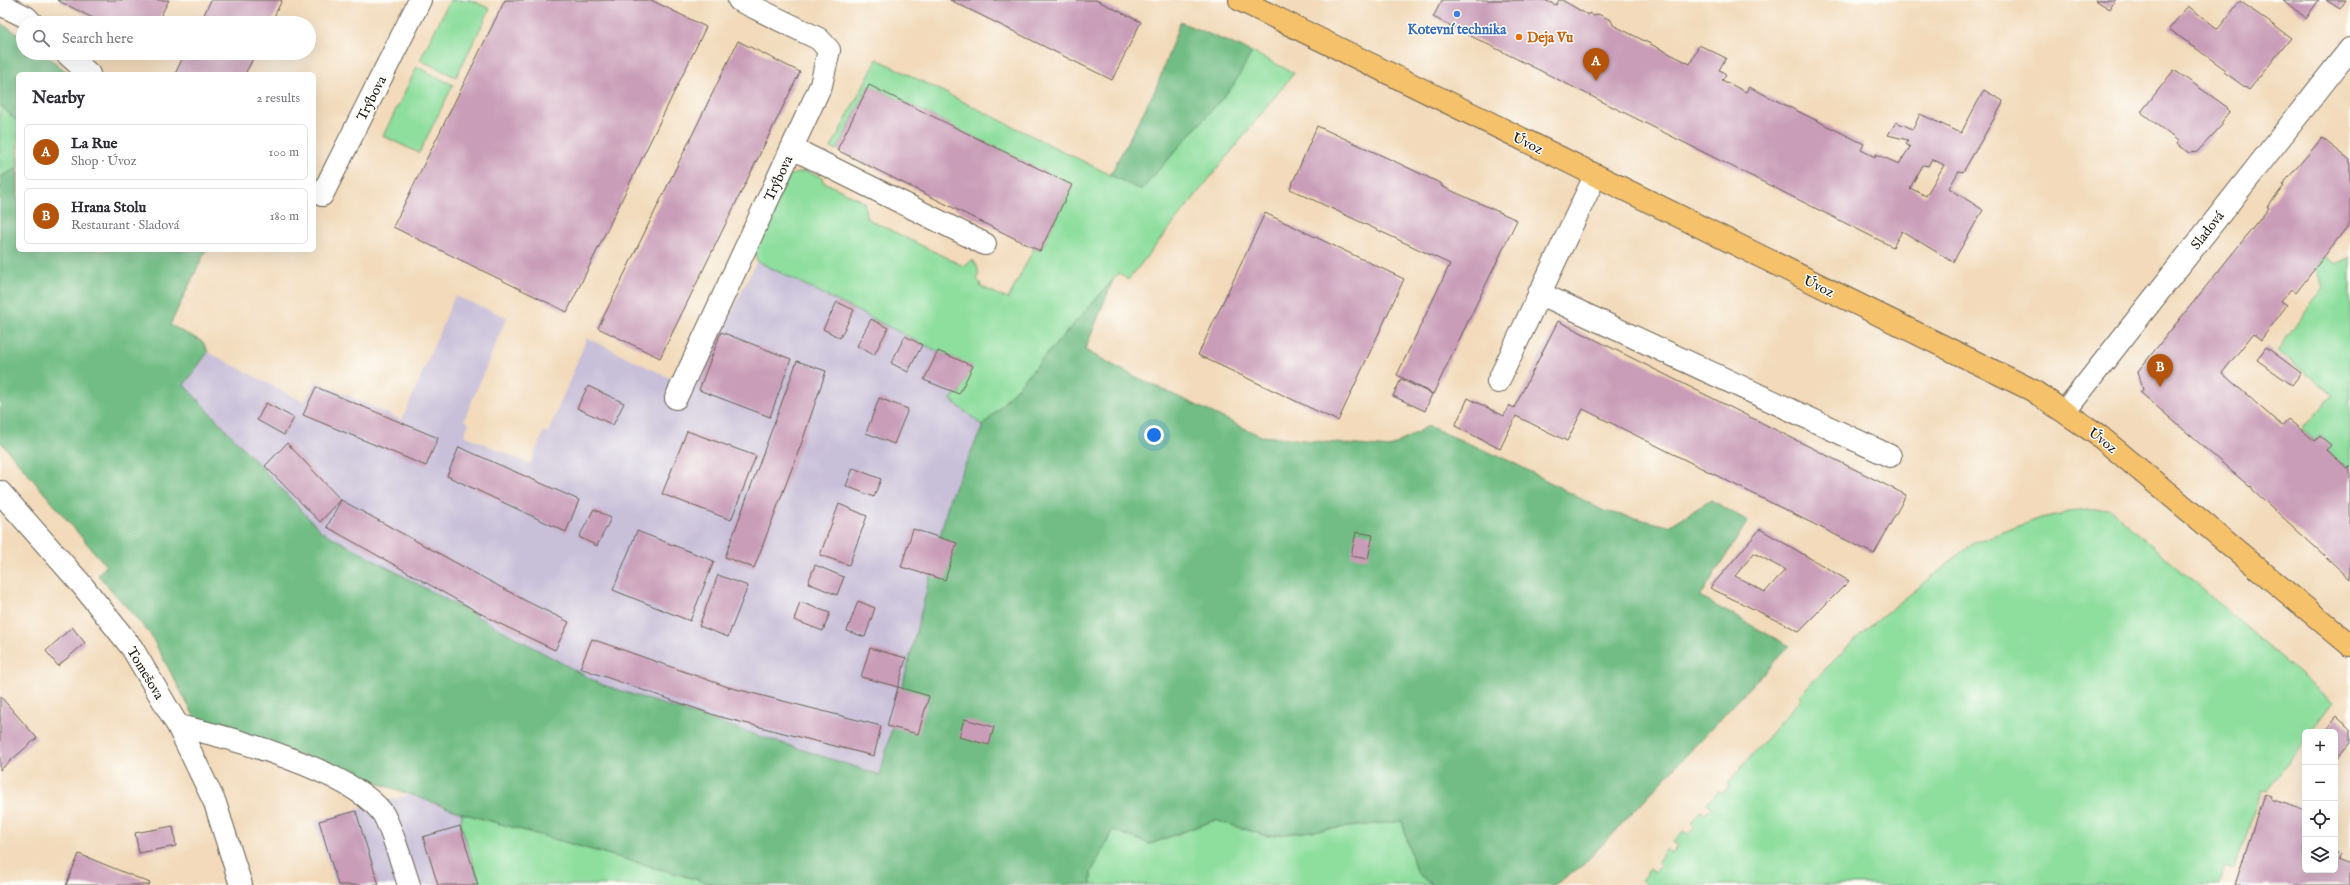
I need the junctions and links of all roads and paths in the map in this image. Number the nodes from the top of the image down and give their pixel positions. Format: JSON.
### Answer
{"nodes":[{"id":1,"x":420,"y":0,"type":"edge"},
{"id":2,"x":739,"y":0,"type":"edge"},
{"id":3,"x":1240,"y":0,"type":"edge"},
{"id":4,"x":0,"y":4,"type":"edge"},
{"id":5,"x":20,"y":16,"type":"edge"},
{"id":6,"x":2350,"y":49,"type":"edge"},
{"id":7,"x":74,"y":60,"type":"edge"},
{"id":8,"x":87,"y":72,"type":"edge"},
{"id":9,"x":792,"y":148,"type":"junction"},
{"id":10,"x":1595,"y":176,"type":"junction"},
{"id":11,"x":322,"y":195,"type":"dead end"},
{"id":12,"x":985,"y":244,"type":"dead end"},
{"id":13,"x":1539,"y":293,"type":"junction"},
{"id":14,"x":1498,"y":382,"type":"dead end"},
{"id":15,"x":676,"y":398,"type":"dead end"},
{"id":16,"x":2065,"y":411,"type":"junction"},
{"id":17,"x":1890,"y":456,"type":"dead end"},
{"id":18,"x":0,"y":492,"type":"edge"},
{"id":19,"x":2350,"y":645,"type":"edge"},
{"id":20,"x":178,"y":726,"type":"junction"},
{"id":21,"x":241,"y":885,"type":"edge"},
{"id":22,"x":409,"y":885,"type":"edge"}],
"edges":[{"from":1,"to":11,"type":"street","name":"Trýbova"},
{"from":2,"to":9,"type":"street","name":"Trýbova"},
{"from":3,"to":10,"type":"main road","name":"Úvoz"},
{"from":4,"to":5,"type":"street"},
{"from":6,"to":16,"type":"street","name":"Sladová"},
{"from":7,"to":8,"type":"street"},
{"from":9,"to":12,"type":"street"},
{"from":9,"to":15,"type":"street","name":"Trýbova"},
{"from":10,"to":13,"type":"street"},
{"from":10,"to":16,"type":"main road","name":"Úvoz"},
{"from":13,"to":14,"type":"street"},
{"from":13,"to":17,"type":"street"},
{"from":16,"to":19,"type":"main road","name":"Úvoz"},
{"from":18,"to":20,"type":"street","name":"Tomešova"},
{"from":20,"to":21,"type":"street","name":"Tomešova"},
{"from":20,"to":22,"type":"street"}]}
